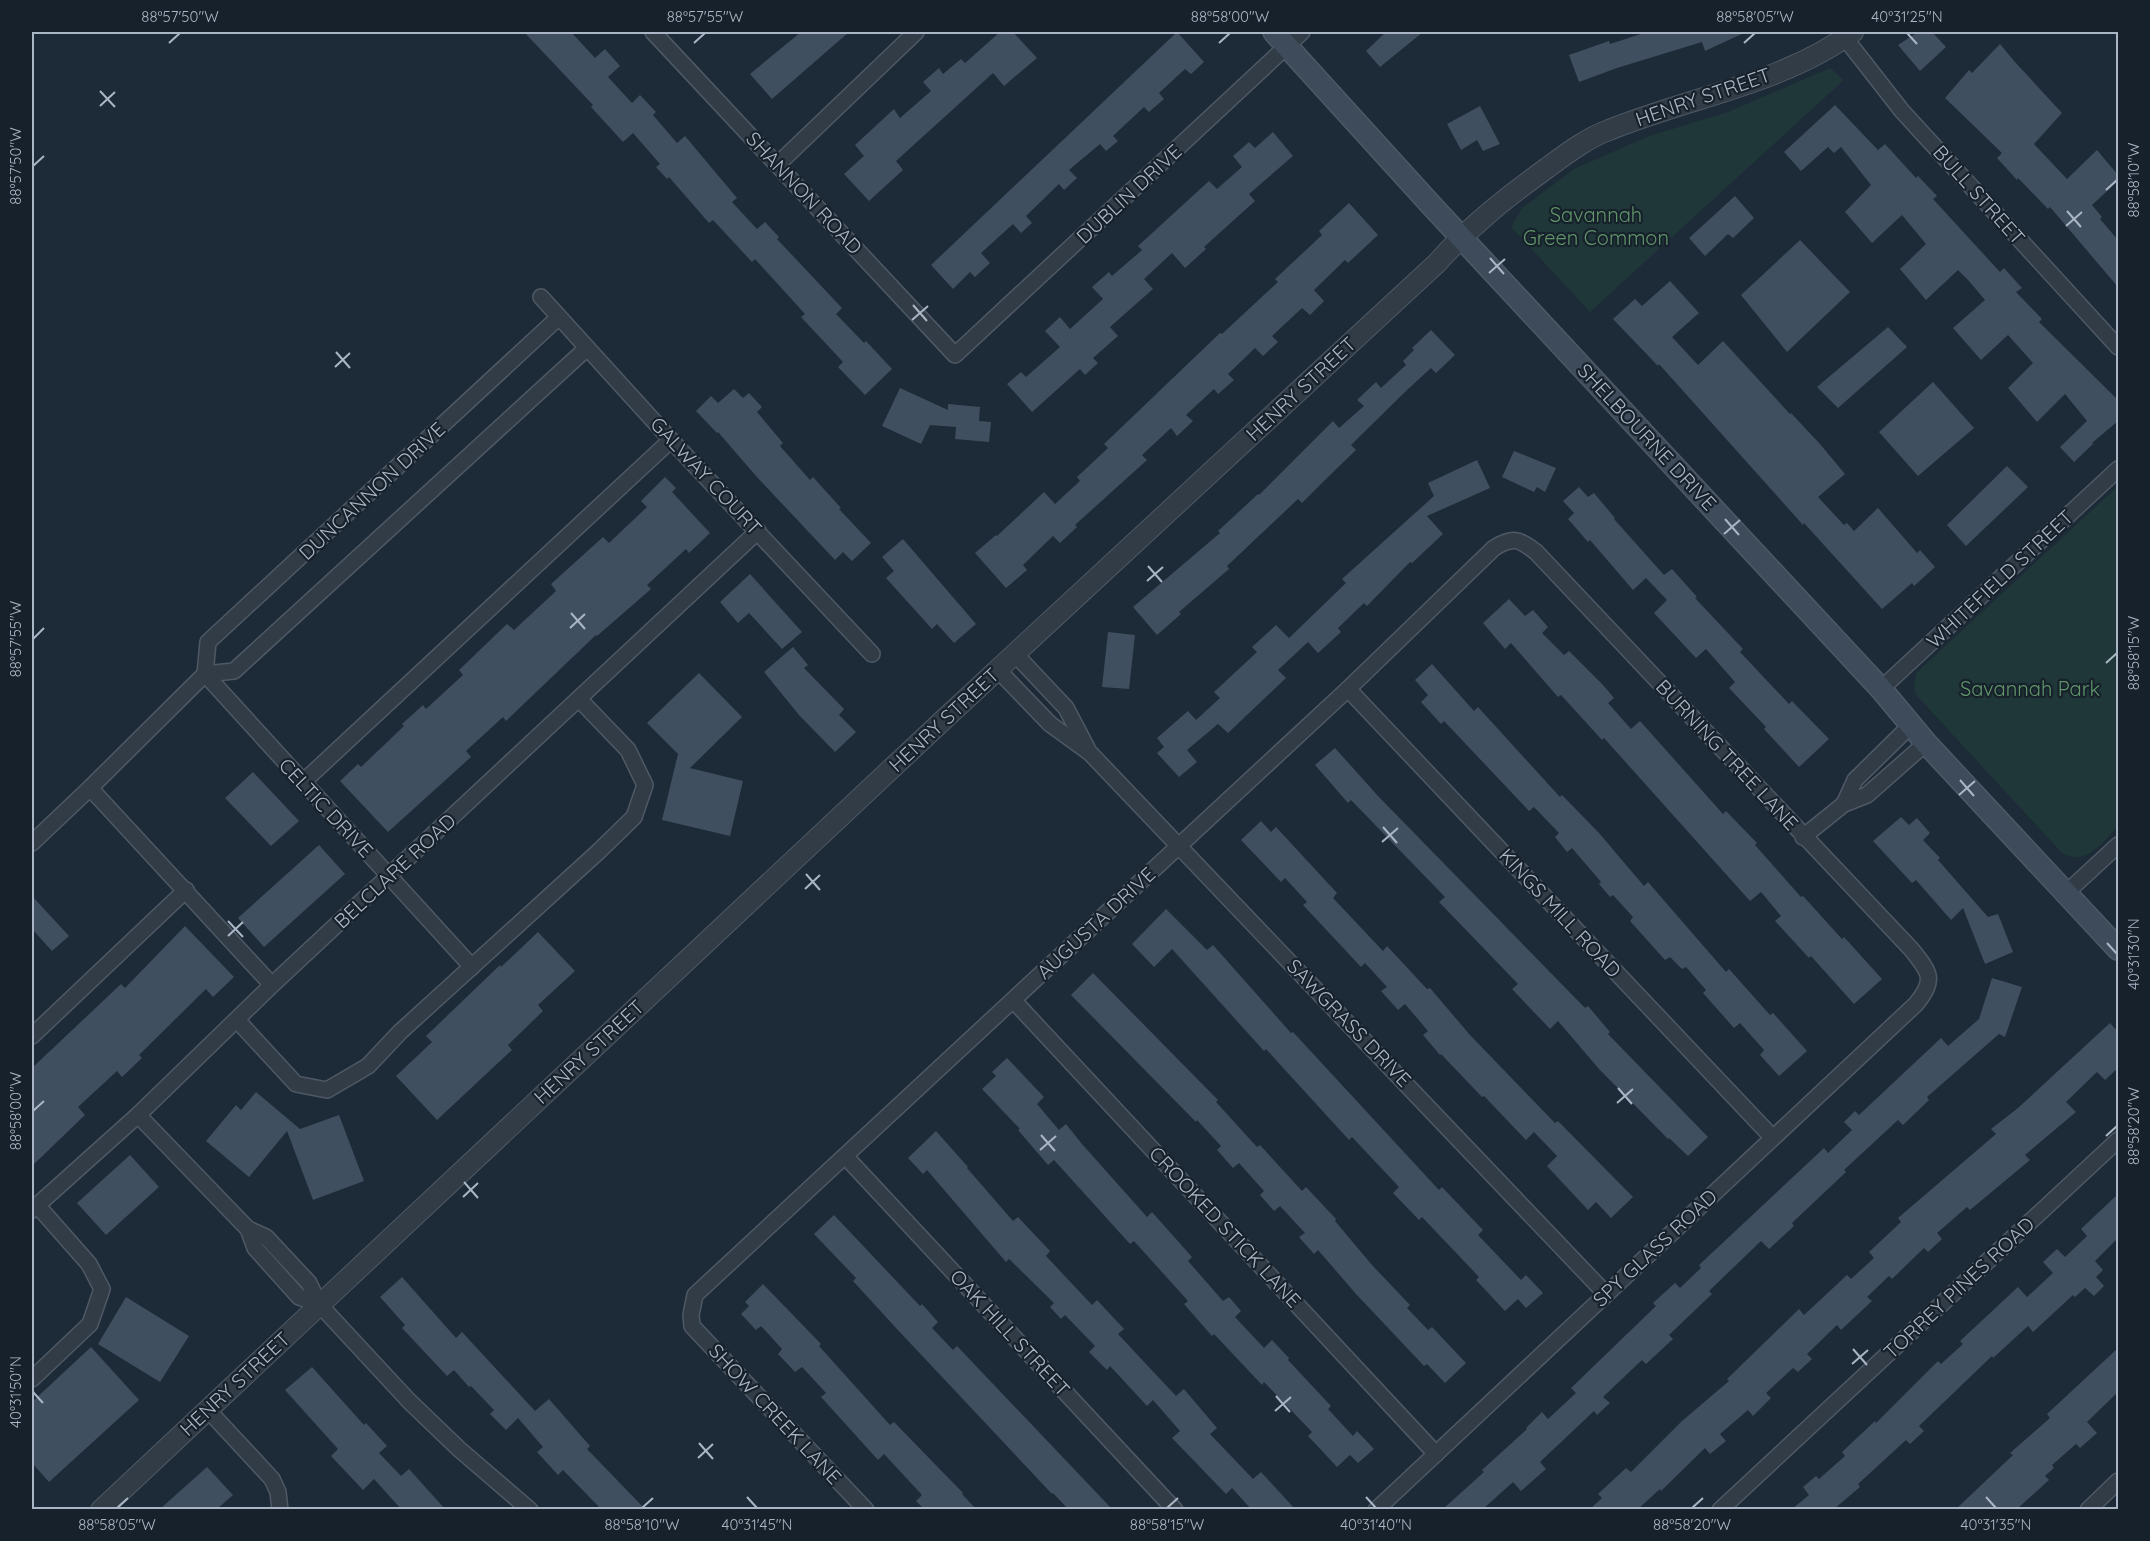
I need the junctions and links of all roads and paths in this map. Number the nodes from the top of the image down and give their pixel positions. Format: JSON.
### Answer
{"nodes":[{"id":1,"x":653,"y":32,"type":"edge"},
{"id":2,"x":916,"y":32,"type":"edge"},
{"id":3,"x":1849,"y":35,"type":"edge"},
{"id":4,"x":1288,"y":36,"type":"edge"},
{"id":5,"x":777,"y":165,"type":"junction"},
{"id":6,"x":1461,"y":237,"type":"junction"},
{"id":7,"x":541,"y":297,"type":"dead end"},
{"id":8,"x":559,"y":317,"type":"junction"},
{"id":9,"x":2118,"y":347,"type":"edge"},
{"id":10,"x":587,"y":348,"type":"junction"},
{"id":11,"x":955,"y":355,"type":"joint"},
{"id":12,"x":671,"y":440,"type":"junction"},
{"id":13,"x":2118,"y":469,"type":"edge"},
{"id":14,"x":758,"y":531,"type":"junction"},
{"id":15,"x":1511,"y":540,"type":"joint"},
{"id":16,"x":872,"y":654,"type":"dead end"},
{"id":17,"x":1015,"y":654,"type":"junction"},
{"id":18,"x":998,"y":670,"type":"junction"},
{"id":19,"x":205,"y":674,"type":"junction"},
{"id":20,"x":1348,"y":689,"type":"junction"},
{"id":21,"x":1881,"y":689,"type":"junction"},
{"id":22,"x":579,"y":699,"type":"junction"},
{"id":23,"x":1911,"y":725,"type":"junction"},
{"id":24,"x":1926,"y":742,"type":"junction"},
{"id":25,"x":1090,"y":753,"type":"junction"},
{"id":26,"x":302,"y":783,"type":"junction"},
{"id":27,"x":90,"y":788,"type":"junction"},
{"id":28,"x":1845,"y":804,"type":"junction"},
{"id":29,"x":1803,"y":837,"type":"junction"},
{"id":30,"x":32,"y":843,"type":"edge"},
{"id":31,"x":2118,"y":845,"type":"edge"},
{"id":32,"x":1178,"y":846,"type":"junction"},
{"id":33,"x":389,"y":877,"type":"junction"},
{"id":34,"x":186,"y":890,"type":"junction"},
{"id":35,"x":2066,"y":893,"type":"junction"},
{"id":36,"x":2118,"y":950,"type":"edge"},
{"id":37,"x":472,"y":967,"type":"junction"},
{"id":38,"x":1930,"y":983,"type":"joint"},
{"id":39,"x":273,"y":985,"type":"junction"},
{"id":40,"x":1013,"y":1000,"type":"junction"},
{"id":41,"x":237,"y":1020,"type":"junction"},
{"id":42,"x":32,"y":1035,"type":"edge"},
{"id":43,"x":138,"y":1115,"type":"junction"},
{"id":44,"x":1772,"y":1137,"type":"junction"},
{"id":45,"x":2118,"y":1140,"type":"edge"},
{"id":46,"x":845,"y":1156,"type":"junction"},
{"id":47,"x":34,"y":1207,"type":"edge"},
{"id":48,"x":1606,"y":1294,"type":"junction"},
{"id":49,"x":319,"y":1304,"type":"junction"},
{"id":50,"x":691,"y":1315,"type":"joint"},
{"id":51,"x":32,"y":1379,"type":"edge"},
{"id":52,"x":208,"y":1410,"type":"junction"},
{"id":53,"x":1436,"y":1454,"type":"junction"},
{"id":54,"x":2118,"y":1481,"type":"edge"},
{"id":55,"x":101,"y":1509,"type":"edge"},
{"id":56,"x":280,"y":1509,"type":"edge"},
{"id":57,"x":530,"y":1509,"type":"edge"},
{"id":58,"x":866,"y":1509,"type":"edge"},
{"id":59,"x":1175,"y":1509,"type":"edge"},
{"id":60,"x":1376,"y":1509,"type":"edge"},
{"id":61,"x":1720,"y":1509,"type":"edge"},
{"id":62,"x":2088,"y":1509,"type":"edge"}],
"edges":[{"from":1,"to":5,"type":"street","name":"SHANNON ROAD"},
{"from":2,"to":5,"type":"street"},
{"from":3,"to":6,"type":"street","name":"HENRY STREET"},
{"from":3,"to":9,"type":"street","name":"BULL STREET"},
{"from":4,"to":6,"type":"main road","name":"SHELBOURNE DRIVE"},
{"from":4,"to":11,"type":"street","name":"DUBLIN DRIVE"},
{"from":5,"to":11,"type":"street","name":"SHANNON ROAD"},
{"from":6,"to":17,"type":"street","name":"HENRY STREET"},
{"from":6,"to":21,"type":"main road","name":"SHELBOURNE DRIVE"},
{"from":7,"to":8,"type":"street","name":"GALWAY COURT"},
{"from":8,"to":10,"type":"street","name":"GALWAY COURT"},
{"from":8,"to":19,"type":"street","name":"DUNCANNON DRIVE"},
{"from":10,"to":12,"type":"street","name":"GALWAY COURT"},
{"from":10,"to":19,"type":"street","name":"DUNCANNON DRIVE"},
{"from":12,"to":14,"type":"street","name":"GALWAY COURT"},
{"from":12,"to":26,"type":"street"},
{"from":13,"to":21,"type":"street","name":"WHITEFIELD STREET"},
{"from":14,"to":16,"type":"street","name":"GALWAY COURT"},
{"from":14,"to":22,"type":"street","name":"BELCLARE ROAD"},
{"from":15,"to":20,"type":"street","name":"AUGUSTA DRIVE"},
{"from":15,"to":29,"type":"street","name":"BURNING TREE LANE"},
{"from":17,"to":18,"type":"street","name":"HENRY STREET"},
{"from":17,"to":25,"type":"street","name":"SAWGRASS DRIVE"},
{"from":18,"to":25,"type":"street","name":"SAWGRASS DRIVE"},
{"from":18,"to":49,"type":"street","name":"HENRY STREET"},
{"from":19,"to":26,"type":"street","name":"CELTIC DRIVE"},
{"from":19,"to":27,"type":"street"},
{"from":20,"to":32,"type":"street","name":"AUGUSTA DRIVE"},
{"from":20,"to":44,"type":"street","name":"KINGS MILL ROAD"},
{"from":21,"to":23,"type":"main road","name":"SHELBOURNE DRIVE"},
{"from":22,"to":33,"type":"street","name":"BELCLARE ROAD"},
{"from":22,"to":37,"type":"street"},
{"from":23,"to":24,"type":"main road","name":"SHELBOURNE DRIVE"},
{"from":23,"to":28,"type":"street"},
{"from":24,"to":28,"type":"street"},
{"from":24,"to":35,"type":"main road","name":"SHELBOURNE DRIVE"},
{"from":25,"to":32,"type":"street","name":"SAWGRASS DRIVE"},
{"from":26,"to":33,"type":"street","name":"CELTIC DRIVE"},
{"from":27,"to":30,"type":"street"},
{"from":27,"to":34,"type":"street"},
{"from":28,"to":29,"type":"street"},
{"from":29,"to":38,"type":"street","name":"BURNING TREE LANE"},
{"from":31,"to":35,"type":"street"},
{"from":32,"to":40,"type":"street","name":"AUGUSTA DRIVE"},
{"from":32,"to":48,"type":"street","name":"SAWGRASS DRIVE"},
{"from":33,"to":37,"type":"street","name":"CELTIC DRIVE"},
{"from":33,"to":39,"type":"street","name":"BELCLARE ROAD"},
{"from":34,"to":39,"type":"street"},
{"from":34,"to":42,"type":"street"},
{"from":35,"to":36,"type":"main road","name":"SHELBOURNE DRIVE"},
{"from":37,"to":41,"type":"street"},
{"from":38,"to":44,"type":"street","name":"SPY GLASS ROAD"},
{"from":39,"to":41,"type":"street","name":"BELCLARE ROAD"},
{"from":40,"to":46,"type":"street","name":"AUGUSTA DRIVE"},
{"from":40,"to":53,"type":"street","name":"CROOKED STICK LANE"},
{"from":41,"to":43,"type":"street","name":"BELCLARE ROAD"},
{"from":43,"to":47,"type":"street","name":"BELCLARE ROAD"},
{"from":43,"to":49,"type":"street"},
{"from":44,"to":48,"type":"street","name":"SPY GLASS ROAD"},
{"from":45,"to":61,"type":"street","name":"TORREY PINES ROAD"},
{"from":46,"to":50,"type":"street","name":"AUGUSTA DRIVE"},
{"from":46,"to":59,"type":"street","name":"OAK HILL STREET"},
{"from":47,"to":51,"type":"street"},
{"from":48,"to":53,"type":"street","name":"SPY GLASS ROAD"},
{"from":49,"to":52,"type":"street","name":"HENRY STREET"},
{"from":49,"to":57,"type":"street"},
{"from":50,"to":58,"type":"street","name":"SHOW CREEK LANE"},
{"from":52,"to":55,"type":"street","name":"HENRY STREET"},
{"from":52,"to":56,"type":"street"},
{"from":53,"to":60,"type":"street","name":"SPY GLASS ROAD"},
{"from":54,"to":62,"type":"street"}]}
